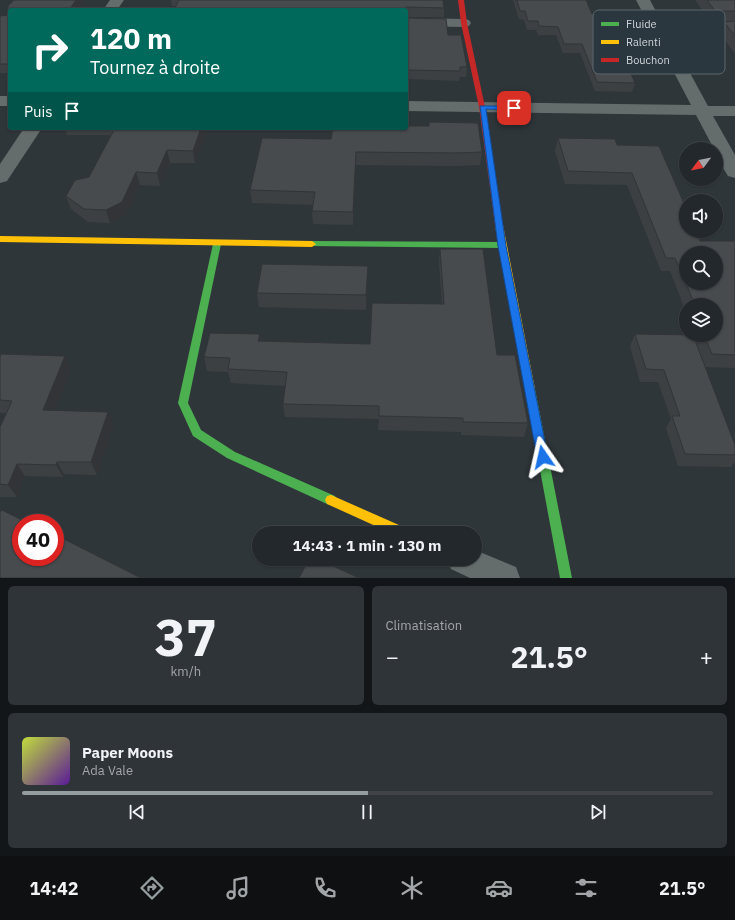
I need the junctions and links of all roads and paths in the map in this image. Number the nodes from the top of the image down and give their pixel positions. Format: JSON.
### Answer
{"nodes":[{"id":1,"x":461,"y":0,"type":"edge"},
{"id":2,"x":643,"y":0,"type":"edge"},
{"id":3,"x":649,"y":10,"type":"edge"},
{"id":4,"x":408,"y":22,"type":"edge"},
{"id":5,"x":464,"y":23,"type":"junction"},
{"id":6,"x":725,"y":28,"type":"edge"},
{"id":7,"x":735,"y":28,"type":"edge"},
{"id":8,"x":682,"y":74,"type":"edge"},
{"id":9,"x":408,"y":106,"type":"edge"},
{"id":10,"x":482,"y":107,"type":"junction"},
{"id":11,"x":700,"y":110,"type":"junction"},
{"id":12,"x":735,"y":111,"type":"edge"},
{"id":13,"x":32,"y":130,"type":"edge"},
{"id":14,"x":735,"y":172,"type":"edge"},
{"id":15,"x":0,"y":177,"type":"edge"},
{"id":16,"x":0,"y":239,"type":"edge"},
{"id":17,"x":217,"y":244,"type":"junction"},
{"id":18,"x":502,"y":246,"type":"junction"},
{"id":19,"x":388,"y":526,"type":"edge"},
{"id":20,"x":478,"y":566,"type":"edge"},
{"id":21,"x":505,"y":578,"type":"edge"},
{"id":22,"x":566,"y":578,"type":"edge"}],
"edges":[{"from":1,"to":5,"type":"street"},
{"from":2,"to":3,"type":"street"},
{"from":4,"to":5,"type":"street"},
{"from":5,"to":10,"type":"street"},
{"from":6,"to":7,"type":"street"},
{"from":8,"to":11,"type":"street"},
{"from":9,"to":10,"type":"street"},
{"from":10,"to":11,"type":"street"},
{"from":10,"to":18,"type":"street"},
{"from":11,"to":12,"type":"street"},
{"from":11,"to":14,"type":"street"},
{"from":13,"to":15,"type":"street"},
{"from":16,"to":17,"type":"street"},
{"from":17,"to":18,"type":"street"},
{"from":17,"to":19,"type":"street"},
{"from":18,"to":22,"type":"street"},
{"from":20,"to":21,"type":"street"}]}
